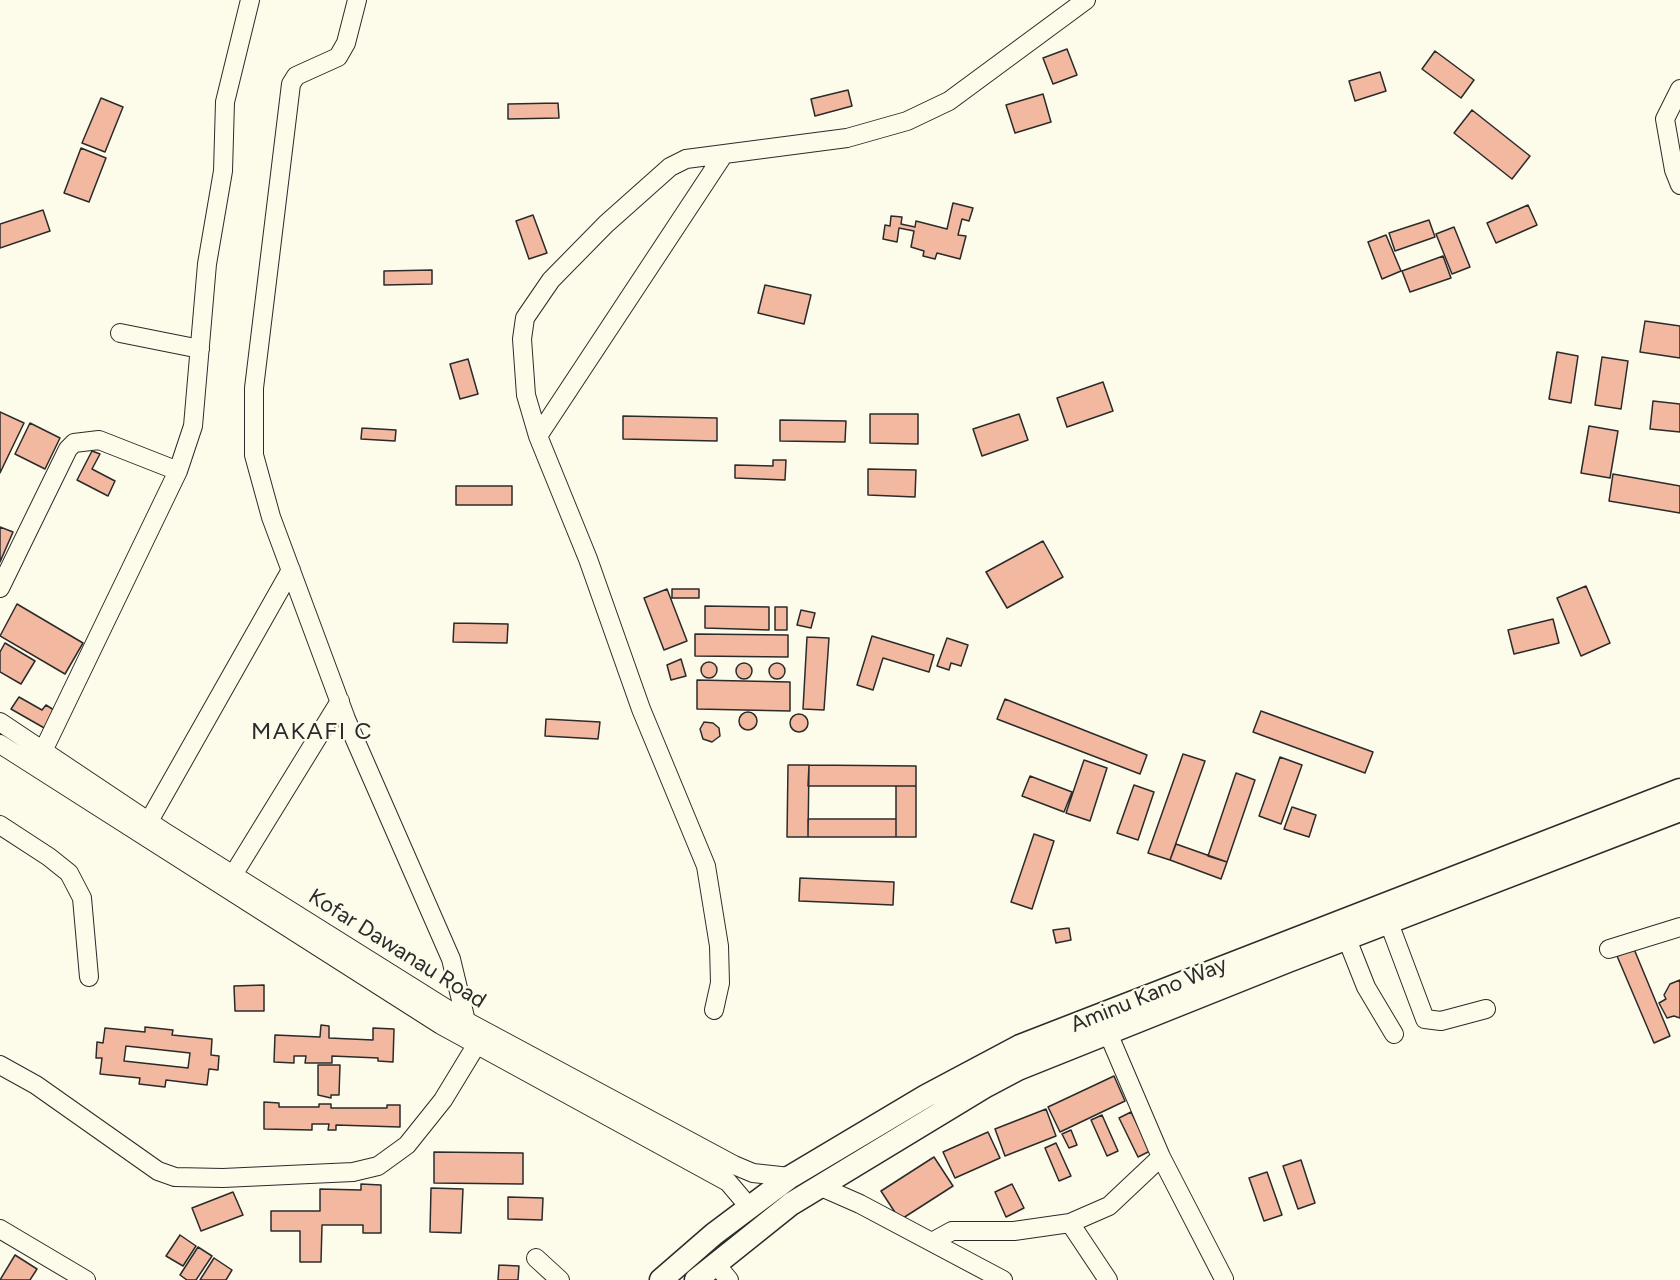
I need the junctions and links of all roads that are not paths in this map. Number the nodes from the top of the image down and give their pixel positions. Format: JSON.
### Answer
{"nodes":[{"id":1,"x":250,"y":0,"type":"edge"},
{"id":2,"x":357,"y":0,"type":"edge"},
{"id":3,"x":1086,"y":0,"type":"edge"},
{"id":4,"x":1680,"y":89,"type":"edge"},
{"id":5,"x":724,"y":154,"type":"junction"},
{"id":6,"x":1680,"y":185,"type":"edge"},
{"id":7,"x":120,"y":333,"type":"dead end"},
{"id":8,"x":200,"y":350,"type":"junction"},
{"id":9,"x":538,"y":436,"type":"junction"},
{"id":10,"x":178,"y":471,"type":"junction"},
{"id":11,"x":291,"y":570,"type":"junction"},
{"id":12,"x":0,"y":588,"type":"edge"},
{"id":13,"x":340,"y":702,"type":"junction"},
{"id":14,"x":0,"y":722,"type":"edge"},
{"id":15,"x":0,"y":744,"type":"edge"},
{"id":16,"x":43,"y":751,"type":"junction"},
{"id":17,"x":1680,"y":790,"type":"edge"},
{"id":18,"x":1680,"y":810,"type":"edge"},
{"id":19,"x":149,"y":821,"type":"junction"},
{"id":20,"x":0,"y":825,"type":"edge"},
{"id":21,"x":233,"y":876,"type":"junction"},
{"id":22,"x":1389,"y":923,"type":"junction"},
{"id":23,"x":1680,"y":927,"type":"edge"},
{"id":24,"x":1347,"y":939,"type":"junction"},
{"id":25,"x":1609,"y":949,"type":"dead end"},
{"id":26,"x":1284,"y":952,"type":"junction"},
{"id":27,"x":89,"y":977,"type":"dead end"},
{"id":28,"x":1486,"y":1009,"type":"dead end"},
{"id":29,"x":714,"y":1010,"type":"dead end"},
{"id":30,"x":466,"y":1021,"type":"junction"},
{"id":31,"x":1108,"y":1033,"type":"junction"},
{"id":32,"x":1394,"y":1034,"type":"dead end"},
{"id":33,"x":477,"y":1044,"type":"junction"},
{"id":34,"x":0,"y":1065,"type":"edge"},
{"id":35,"x":1161,"y":1157,"type":"junction"},
{"id":36,"x":790,"y":1177,"type":"junction"},
{"id":37,"x":819,"y":1186,"type":"junction"},
{"id":38,"x":750,"y":1208,"type":"junction"},
{"id":39,"x":1070,"y":1223,"type":"junction"},
{"id":40,"x":1,"y":1231,"type":"edge"},
{"id":41,"x":932,"y":1242,"type":"junction"},
{"id":42,"x":536,"y":1258,"type":"dead end"},
{"id":43,"x":722,"y":1272,"type":"edge"},
{"id":44,"x":1224,"y":1279,"type":"edge"},
{"id":45,"x":86,"y":1280,"type":"edge"},
{"id":46,"x":560,"y":1280,"type":"edge"},
{"id":47,"x":661,"y":1280,"type":"edge"},
{"id":48,"x":696,"y":1280,"type":"edge"},
{"id":49,"x":1003,"y":1280,"type":"edge"},
{"id":50,"x":1108,"y":1280,"type":"edge"}],
"edges":[{"from":1,"to":8,"type":"street"},
{"from":2,"to":11,"type":"street"},
{"from":3,"to":5,"type":"street"},
{"from":4,"to":6,"type":"street"},
{"from":5,"to":9,"type":"street"},
{"from":5,"to":9,"type":"street"},
{"from":7,"to":8,"type":"street"},
{"from":8,"to":10,"type":"street"},
{"from":9,"to":29,"type":"street"},
{"from":10,"to":12,"type":"street"},
{"from":10,"to":16,"type":"street"},
{"from":11,"to":13,"type":"street"},
{"from":11,"to":19,"type":"street"},
{"from":13,"to":21,"type":"street"},
{"from":13,"to":30,"type":"street"},
{"from":14,"to":16,"type":"street","name":"Kofar Dawanau Road"},
{"from":15,"to":33,"type":"street","name":"Kofar Dawanau Road"},
{"from":16,"to":19,"type":"street","name":"Kofar Dawanau Road"},
{"from":17,"to":26,"type":"main road","name":"Aminu Kano Way"},
{"from":18,"to":22,"type":"main road","name":"Aminu Kano Way"},
{"from":19,"to":21,"type":"street","name":"Kofar Dawanau Road"},
{"from":20,"to":27,"type":"street"},
{"from":21,"to":30,"type":"street","name":"Kofar Dawanau Road"},
{"from":22,"to":24,"type":"main road","name":"Aminu Kano Way"},
{"from":22,"to":28,"type":"street"},
{"from":23,"to":25,"type":"street"},
{"from":24,"to":26,"type":"main road","name":"Aminu Kano Way"},
{"from":24,"to":32,"type":"street"},
{"from":26,"to":31,"type":"main road","name":"Aminu Kano Way"},
{"from":26,"to":36,"type":"main road","name":"Aminu Kano Way"},
{"from":30,"to":36,"type":"street","name":"Kofar Dawanau Road"},
{"from":31,"to":35,"type":"street"},
{"from":31,"to":37,"type":"main road","name":"Aminu Kano Way"},
{"from":33,"to":34,"type":"street"},
{"from":33,"to":38,"type":"street","name":"Kofar Dawanau Road"},
{"from":35,"to":39,"type":"street"},
{"from":35,"to":44,"type":"street"},
{"from":36,"to":38,"type":"main road","name":"Aminu Kano Way"},
{"from":37,"to":41,"type":"street"},
{"from":37,"to":43,"type":"main road","name":"Aminu Kano Way"},
{"from":38,"to":47,"type":"main road","name":"Aminu Kano Way"},
{"from":39,"to":41,"type":"street"},
{"from":39,"to":50,"type":"street"},
{"from":40,"to":45,"type":"street"},
{"from":41,"to":49,"type":"street"},
{"from":42,"to":46,"type":"street"},
{"from":43,"to":48,"type":"main road","name":"Aminu Kano Way"}]}
